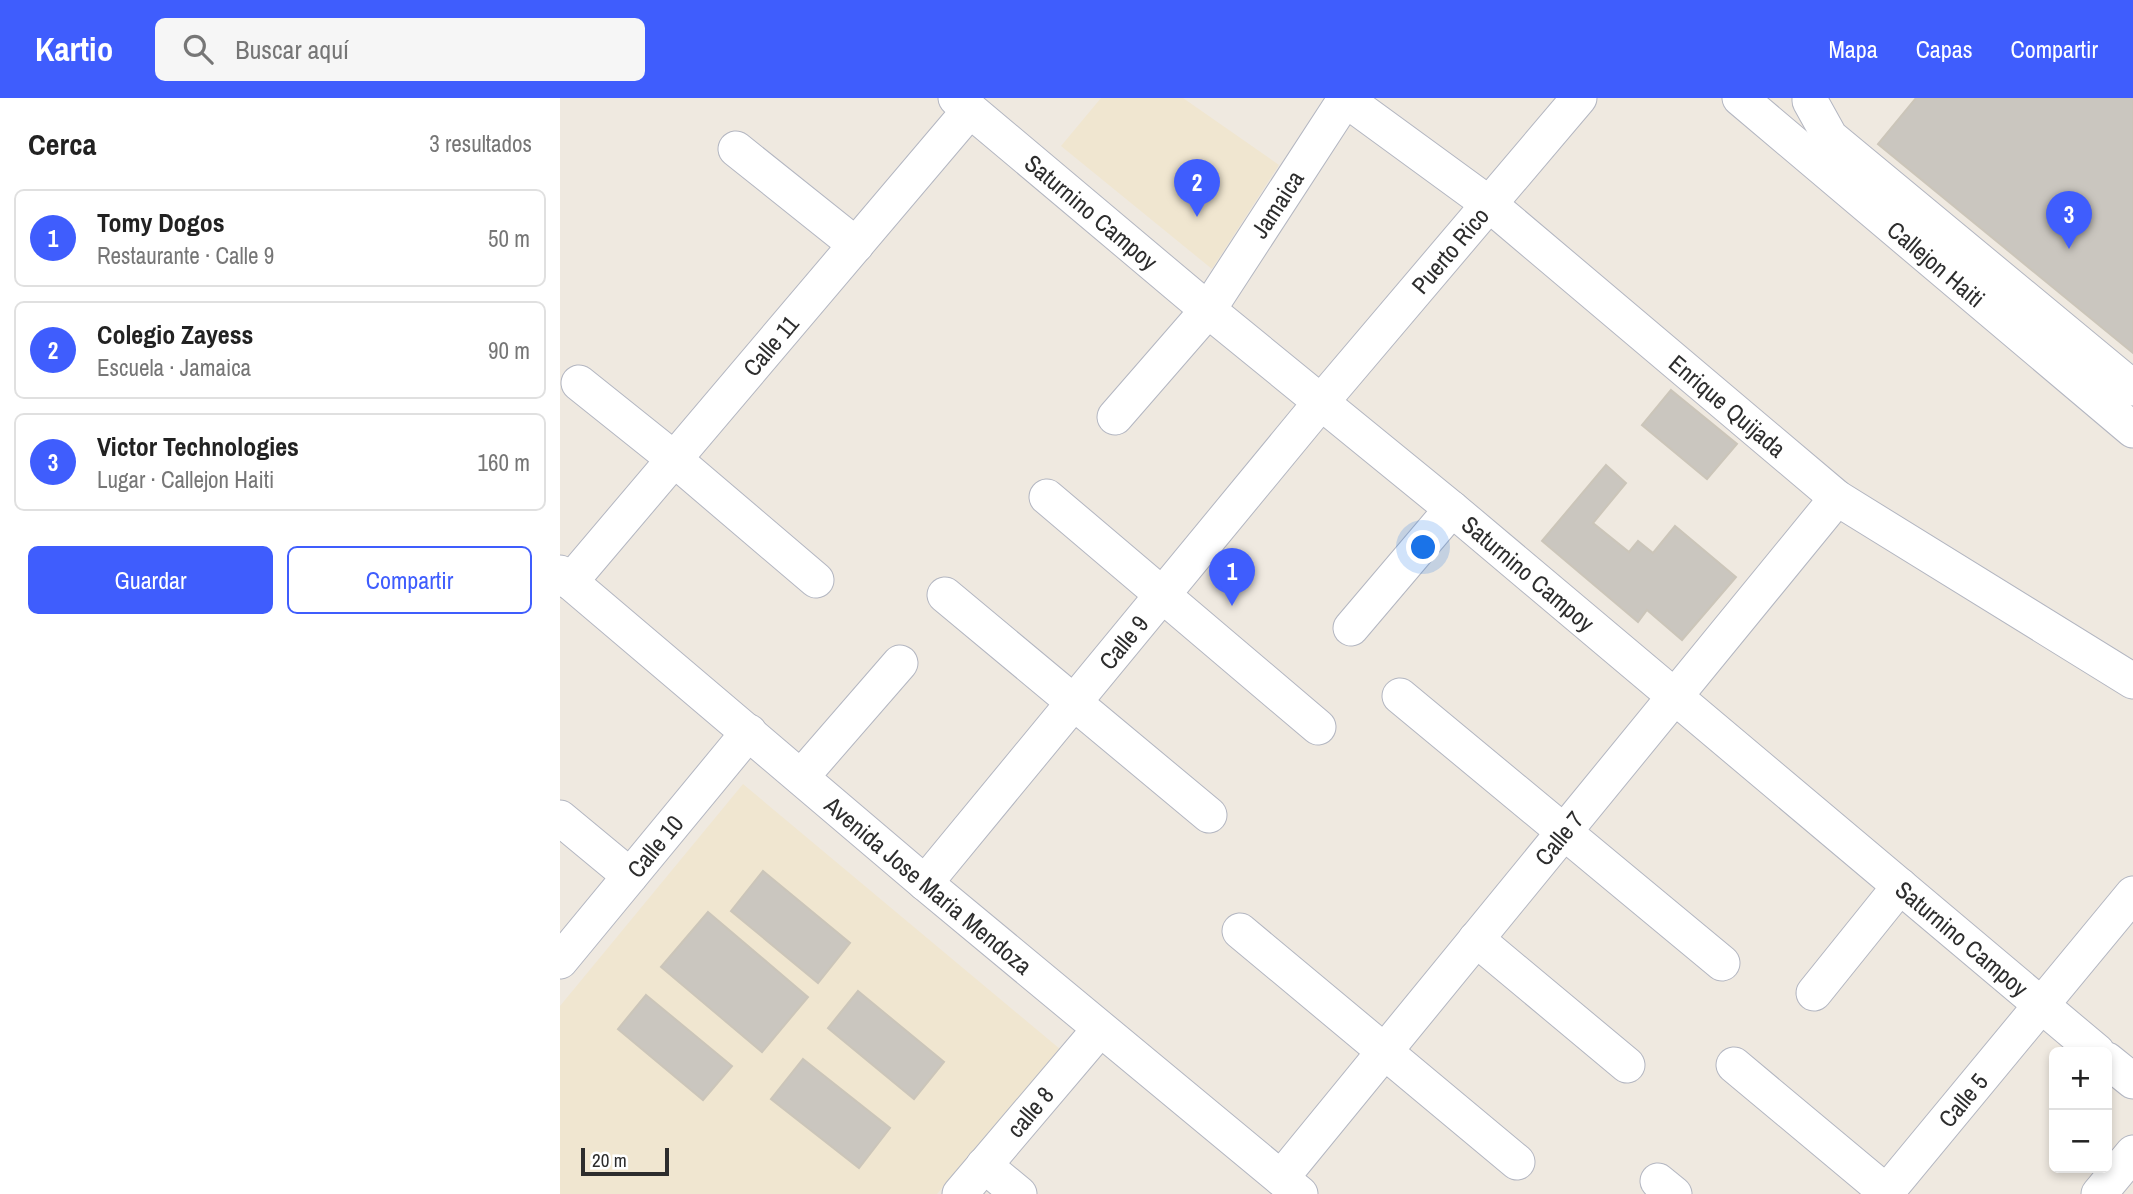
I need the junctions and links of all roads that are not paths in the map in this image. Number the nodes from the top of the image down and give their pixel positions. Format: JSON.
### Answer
{"nodes":[{"id":1,"x":1345,"y":98,"type":"edge"},
{"id":2,"x":1578,"y":98,"type":"edge"},
{"id":3,"x":1740,"y":98,"type":"edge"},
{"id":4,"x":1810,"y":98,"type":"edge"},
{"id":5,"x":963,"y":104,"type":"edge"},
{"id":6,"x":736,"y":149,"type":"dead end"},
{"id":7,"x":1489,"y":204,"type":"junction"},
{"id":8,"x":856,"y":245,"type":"junction"},
{"id":9,"x":1208,"y":310,"type":"junction"},
{"id":10,"x":579,"y":383,"type":"dead end"},
{"id":11,"x":2133,"y":388,"type":"edge"},
{"id":12,"x":1322,"y":401,"type":"junction"},
{"id":13,"x":1115,"y":417,"type":"dead end"},
{"id":14,"x":2133,"y":430,"type":"edge"},
{"id":15,"x":674,"y":459,"type":"junction"},
{"id":16,"x":1047,"y":497,"type":"dead end"},
{"id":17,"x":1837,"y":498,"type":"junction"},
{"id":18,"x":1452,"y":509,"type":"junction"},
{"id":19,"x":565,"y":578,"type":"edge"},
{"id":20,"x":816,"y":580,"type":"dead end"},
{"id":21,"x":945,"y":595,"type":"dead end"},
{"id":22,"x":1163,"y":595,"type":"junction"},
{"id":23,"x":1351,"y":628,"type":"dead end"},
{"id":24,"x":900,"y":663,"type":"dead end"},
{"id":25,"x":2127,"y":666,"type":"edge"},
{"id":26,"x":1400,"y":696,"type":"dead end"},
{"id":27,"x":1675,"y":696,"type":"junction"},
{"id":28,"x":1074,"y":702,"type":"junction"},
{"id":29,"x":1318,"y":727,"type":"dead end"},
{"id":30,"x":749,"y":732,"type":"junction"},
{"id":31,"x":801,"y":777,"type":"junction"},
{"id":32,"x":1209,"y":815,"type":"dead end"},
{"id":33,"x":560,"y":818,"type":"edge"},
{"id":34,"x":1563,"y":832,"type":"junction"},
{"id":35,"x":630,"y":876,"type":"junction"},
{"id":36,"x":925,"y":883,"type":"junction"},
{"id":37,"x":1900,"y":886,"type":"junction"},
{"id":38,"x":2133,"y":894,"type":"edge"},
{"id":39,"x":1240,"y":931,"type":"dead end"},
{"id":40,"x":1476,"y":939,"type":"junction"},
{"id":41,"x":560,"y":961,"type":"edge"},
{"id":42,"x":1722,"y":963,"type":"dead end"},
{"id":43,"x":1815,"y":993,"type":"dead end"},
{"id":44,"x":2040,"y":1006,"type":"junction"},
{"id":45,"x":1100,"y":1029,"type":"junction"},
{"id":46,"x":2091,"y":1047,"type":"edge"},
{"id":47,"x":1384,"y":1051,"type":"junction"},
{"id":48,"x":2112,"y":1064,"type":"edge"},
{"id":49,"x":1627,"y":1065,"type":"dead end"},
{"id":50,"x":1734,"y":1065,"type":"dead end"},
{"id":51,"x":2133,"y":1081,"type":"edge"},
{"id":52,"x":2133,"y":1153,"type":"edge"},
{"id":53,"x":1517,"y":1162,"type":"dead end"},
{"id":54,"x":984,"y":1165,"type":"junction"},
{"id":55,"x":1291,"y":1186,"type":"edge"},
{"id":56,"x":1885,"y":1193,"type":"edge"},
{"id":57,"x":960,"y":1194,"type":"edge"},
{"id":58,"x":1019,"y":1194,"type":"edge"},
{"id":59,"x":2099,"y":1194,"type":"edge"}],
"edges":[{"from":1,"to":7,"type":"street","name":"Enrique Quijada"},
{"from":1,"to":9,"type":"street","name":"Jamaica"},
{"from":2,"to":7,"type":"street","name":"Puerto Rico"},
{"from":3,"to":14,"type":"street","name":"Callejon Haiti"},
{"from":4,"to":11,"type":"street"},
{"from":5,"to":8,"type":"street","name":"Calle 11"},
{"from":5,"to":9,"type":"street","name":"Saturnino Campoy"},
{"from":6,"to":8,"type":"street"},
{"from":7,"to":12,"type":"street","name":"Puerto Rico"},
{"from":7,"to":17,"type":"street","name":"Enrique Quijada"},
{"from":8,"to":15,"type":"street","name":"Calle 11"},
{"from":9,"to":12,"type":"street","name":"Saturnino Campoy"},
{"from":9,"to":13,"type":"street","name":"Jamaica"},
{"from":10,"to":15,"type":"street"},
{"from":12,"to":18,"type":"street","name":"Saturnino Campoy"},
{"from":12,"to":22,"type":"street","name":"Calle 9"},
{"from":15,"to":19,"type":"street","name":"Calle 11"},
{"from":15,"to":20,"type":"street"},
{"from":16,"to":22,"type":"street"},
{"from":17,"to":25,"type":"street","name":"Enrique Quijada"},
{"from":17,"to":27,"type":"street","name":"Calle 7"},
{"from":18,"to":23,"type":"street"},
{"from":18,"to":27,"type":"street","name":"Saturnino Campoy"},
{"from":19,"to":30,"type":"street","name":"Avenida Jose Maria Mendoza"},
{"from":21,"to":28,"type":"street"},
{"from":22,"to":28,"type":"street","name":"Calle 9"},
{"from":22,"to":29,"type":"street"},
{"from":24,"to":31,"type":"street"},
{"from":26,"to":34,"type":"street"},
{"from":27,"to":34,"type":"street","name":"Calle 7"},
{"from":27,"to":37,"type":"street","name":"Saturnino Campoy"},
{"from":28,"to":32,"type":"street"},
{"from":28,"to":36,"type":"street","name":"Calle 9"},
{"from":30,"to":31,"type":"street","name":"Avenida Jose Maria Mendoza"},
{"from":30,"to":35,"type":"street","name":"Calle 10"},
{"from":31,"to":36,"type":"street","name":"Avenida Jose Maria Mendoza"},
{"from":33,"to":35,"type":"street"},
{"from":34,"to":40,"type":"street","name":"Calle 7"},
{"from":34,"to":42,"type":"street"},
{"from":35,"to":41,"type":"street","name":"Calle 10"},
{"from":36,"to":45,"type":"street","name":"Avenida Jose Maria Mendoza"},
{"from":37,"to":43,"type":"street"},
{"from":37,"to":44,"type":"street","name":"Saturnino Campoy"},
{"from":38,"to":44,"type":"street","name":"Calle 5"},
{"from":39,"to":47,"type":"street"},
{"from":40,"to":47,"type":"street","name":"Calle 7"},
{"from":40,"to":49,"type":"street"},
{"from":44,"to":46,"type":"street","name":"Saturnino Campoy"},
{"from":44,"to":56,"type":"street","name":"Calle 5"},
{"from":45,"to":54,"type":"street","name":"calle 8"},
{"from":45,"to":55,"type":"street","name":"Avenida Jose Maria Mendoza"},
{"from":47,"to":53,"type":"street"},
{"from":47,"to":55,"type":"street","name":"Calle 7"},
{"from":48,"to":51,"type":"street"},
{"from":50,"to":56,"type":"street"},
{"from":52,"to":59,"type":"street"},
{"from":54,"to":57,"type":"street","name":"calle 8"},
{"from":54,"to":58,"type":"street"}]}
